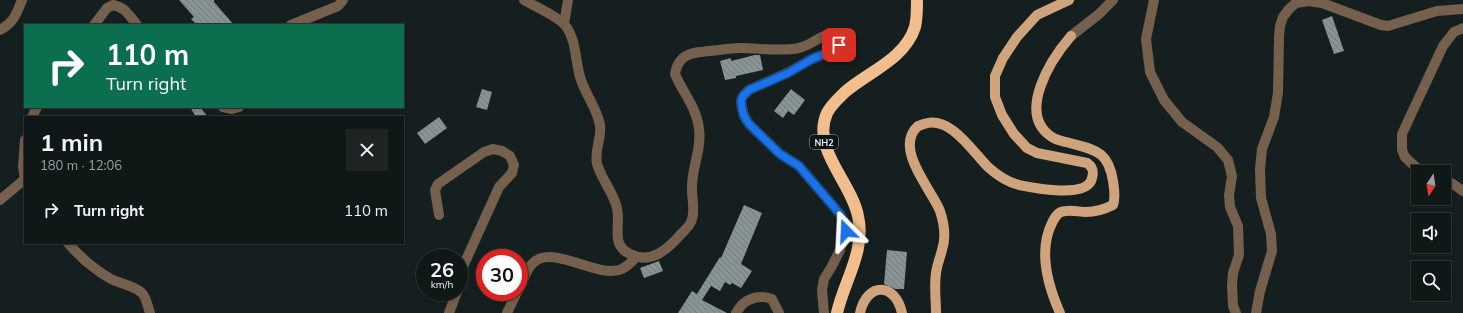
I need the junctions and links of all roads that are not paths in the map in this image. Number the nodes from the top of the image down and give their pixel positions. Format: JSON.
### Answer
{"nodes":[{"id":1,"x":22,"y":0,"type":"edge"},
{"id":2,"x":343,"y":0,"type":"edge"},
{"id":3,"x":524,"y":0,"type":"edge"},
{"id":4,"x":568,"y":0,"type":"edge"},
{"id":5,"x":917,"y":0,"type":"edge"},
{"id":6,"x":1069,"y":0,"type":"edge"},
{"id":7,"x":1113,"y":0,"type":"edge"},
{"id":8,"x":1154,"y":0,"type":"edge"},
{"id":9,"x":1463,"y":9,"type":"edge"},
{"id":10,"x":95,"y":24,"type":"edge"},
{"id":11,"x":136,"y":24,"type":"edge"},
{"id":12,"x":293,"y":24,"type":"edge"},
{"id":13,"x":564,"y":24,"type":"junction"},
{"id":14,"x":1463,"y":28,"type":"edge"},
{"id":15,"x":0,"y":30,"type":"edge"},
{"id":16,"x":1071,"y":36,"type":"joint"},
{"id":17,"x":24,"y":154,"type":"edge"},
{"id":18,"x":1414,"y":165,"type":"edge"},
{"id":19,"x":24,"y":173,"type":"edge"},
{"id":20,"x":24,"y":180,"type":"edge"},
{"id":21,"x":1451,"y":183,"type":"edge"},
{"id":22,"x":1463,"y":191,"type":"edge"},
{"id":23,"x":0,"y":200,"type":"edge"},
{"id":24,"x":438,"y":215,"type":"dead end"},
{"id":25,"x":69,"y":244,"type":"edge"},
{"id":26,"x":468,"y":256,"type":"edge"},
{"id":27,"x":636,"y":257,"type":"junction"},
{"id":28,"x":528,"y":272,"type":"edge"},
{"id":29,"x":454,"y":301,"type":"edge"},
{"id":30,"x":513,"y":301,"type":"edge"},
{"id":31,"x":150,"y":313,"type":"edge"},
{"id":32,"x":449,"y":313,"type":"edge"},
{"id":33,"x":507,"y":313,"type":"edge"},
{"id":34,"x":736,"y":313,"type":"edge"},
{"id":35,"x":779,"y":313,"type":"edge"},
{"id":36,"x":824,"y":313,"type":"edge"},
{"id":37,"x":838,"y":313,"type":"edge"},
{"id":38,"x":860,"y":313,"type":"edge"},
{"id":39,"x":902,"y":313,"type":"edge"},
{"id":40,"x":936,"y":313,"type":"edge"},
{"id":41,"x":1060,"y":313,"type":"edge"},
{"id":42,"x":1236,"y":313,"type":"edge"},
{"id":43,"x":1256,"y":313,"type":"edge"}],
"edges":[{"from":1,"to":15,"type":"street"},
{"from":2,"to":12,"type":"street"},
{"from":3,"to":13,"type":"street"},
{"from":4,"to":13,"type":"street"},
{"from":5,"to":37,"type":"highway","number":"NH2"},
{"from":6,"to":40,"type":"main road"},
{"from":7,"to":16,"type":"street"},
{"from":8,"to":42,"type":"street"},
{"from":9,"to":43,"type":"street"},
{"from":10,"to":11,"type":"street"},
{"from":13,"to":27,"type":"street"},
{"from":14,"to":18,"type":"street"},
{"from":16,"to":41,"type":"main road"},
{"from":17,"to":19,"type":"street"},
{"from":20,"to":23,"type":"street"},
{"from":21,"to":22,"type":"street"},
{"from":24,"to":26,"type":"street"},
{"from":25,"to":31,"type":"street"},
{"from":27,"to":28,"type":"street"},
{"from":27,"to":36,"type":"street"},
{"from":29,"to":32,"type":"street"},
{"from":30,"to":33,"type":"street"},
{"from":34,"to":35,"type":"street"},
{"from":38,"to":39,"type":"main road"}]}
